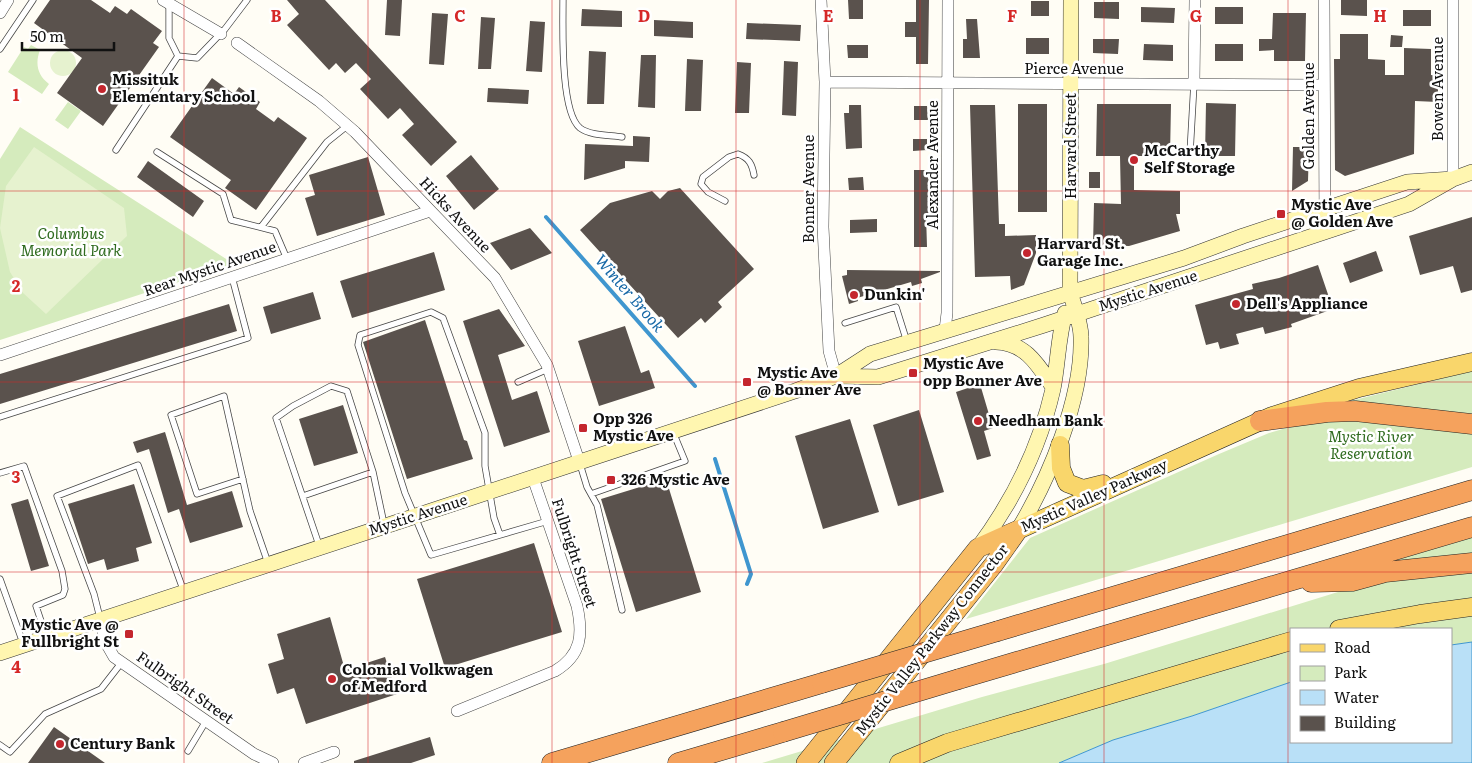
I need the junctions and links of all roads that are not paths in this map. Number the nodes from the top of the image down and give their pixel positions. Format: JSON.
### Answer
{"nodes":[{"id":1,"x":8,"y":0,"type":"edge"},
{"id":2,"x":33,"y":0,"type":"edge"},
{"id":3,"x":247,"y":0,"type":"edge"},
{"id":4,"x":562,"y":0,"type":"edge"},
{"id":5,"x":820,"y":0,"type":"edge"},
{"id":6,"x":948,"y":0,"type":"edge"},
{"id":7,"x":1071,"y":0,"type":"edge"},
{"id":8,"x":1195,"y":0,"type":"edge"},
{"id":9,"x":1324,"y":0,"type":"edge"},
{"id":10,"x":1453,"y":0,"type":"edge"},
{"id":11,"x":166,"y":2,"type":"edge"},
{"id":12,"x":0,"y":13,"type":"edge"},
{"id":13,"x":221,"y":34,"type":"junction"},
{"id":14,"x":237,"y":43,"type":"dead end"},
{"id":15,"x":0,"y":49,"type":"edge"},
{"id":16,"x":178,"y":56,"type":"junction"},
{"id":17,"x":825,"y":82,"type":"junction"},
{"id":18,"x":948,"y":83,"type":"junction"},
{"id":19,"x":1194,"y":83,"type":"junction"},
{"id":20,"x":1071,"y":84,"type":"junction"},
{"id":21,"x":1324,"y":85,"type":"junction"},
{"id":22,"x":347,"y":126,"type":"junction"},
{"id":23,"x":622,"y":137,"type":"dead end"},
{"id":24,"x":116,"y":150,"type":"dead end"},
{"id":25,"x":157,"y":152,"type":"dead end"},
{"id":26,"x":1190,"y":154,"type":"dead end"},
{"id":27,"x":1472,"y":172,"type":"edge"},
{"id":28,"x":754,"y":175,"type":"dead end"},
{"id":29,"x":1453,"y":179,"type":"junction"},
{"id":30,"x":725,"y":201,"type":"dead end"},
{"id":31,"x":1325,"y":210,"type":"junction"},
{"id":32,"x":430,"y":211,"type":"junction"},
{"id":33,"x":261,"y":227,"type":"junction"},
{"id":34,"x":1325,"y":231,"type":"junction"},
{"id":35,"x":287,"y":259,"type":"junction"},
{"id":36,"x":232,"y":277,"type":"junction"},
{"id":37,"x":1070,"y":292,"type":"junction"},
{"id":38,"x":1070,"y":317,"type":"junction"},
{"id":39,"x":845,"y":323,"type":"dead end"},
{"id":40,"x":945,"y":330,"type":"junction"},
{"id":41,"x":990,"y":342,"type":"junction"},
{"id":42,"x":908,"y":343,"type":"junction"},
{"id":43,"x":0,"y":354,"type":"edge"},
{"id":44,"x":1472,"y":362,"type":"edge"},
{"id":45,"x":548,"y":369,"type":"junction"},
{"id":46,"x":836,"y":376,"type":"junction"},
{"id":47,"x":518,"y":382,"type":"dead end"},
{"id":48,"x":1053,"y":387,"type":"junction"},
{"id":49,"x":0,"y":418,"type":"edge"},
{"id":50,"x":1260,"y":421,"type":"junction"},
{"id":51,"x":1472,"y":424,"type":"edge"},
{"id":52,"x":673,"y":431,"type":"junction"},
{"id":53,"x":1060,"y":445,"type":"junction"},
{"id":54,"x":579,"y":461,"type":"junction"},
{"id":55,"x":1152,"y":471,"type":"junction"},
{"id":56,"x":372,"y":472,"type":"junction"},
{"id":57,"x":0,"y":473,"type":"edge"},
{"id":58,"x":533,"y":478,"type":"junction"},
{"id":59,"x":242,"y":479,"type":"junction"},
{"id":60,"x":1472,"y":490,"type":"edge"},
{"id":61,"x":491,"y":492,"type":"junction"},
{"id":62,"x":591,"y":494,"type":"junction"},
{"id":63,"x":303,"y":496,"type":"junction"},
{"id":64,"x":414,"y":516,"type":"junction"},
{"id":65,"x":548,"y":521,"type":"junction"},
{"id":66,"x":385,"y":526,"type":"junction"},
{"id":67,"x":1472,"y":526,"type":"edge"},
{"id":68,"x":1018,"y":530,"type":"junction"},
{"id":69,"x":500,"y":535,"type":"junction"},
{"id":70,"x":320,"y":548,"type":"junction"},
{"id":71,"x":978,"y":548,"type":"junction"},
{"id":72,"x":1472,"y":563,"type":"edge"},
{"id":73,"x":269,"y":564,"type":"junction"},
{"id":74,"x":0,"y":580,"type":"edge"},
{"id":75,"x":1284,"y":582,"type":"junction"},
{"id":76,"x":184,"y":592,"type":"junction"},
{"id":77,"x":1472,"y":607,"type":"edge"},
{"id":78,"x":622,"y":610,"type":"dead end"},
{"id":79,"x":100,"y":620,"type":"junction"},
{"id":80,"x":1343,"y":628,"type":"edge"},
{"id":81,"x":46,"y":637,"type":"junction"},
{"id":82,"x":1290,"y":641,"type":"edge"},
{"id":83,"x":24,"y":646,"type":"junction"},
{"id":84,"x":0,"y":653,"type":"edge"},
{"id":85,"x":122,"y":662,"type":"junction"},
{"id":86,"x":457,"y":711,"type":"dead end"},
{"id":87,"x":206,"y":721,"type":"junction"},
{"id":88,"x":0,"y":745,"type":"edge"},
{"id":89,"x":188,"y":751,"type":"dead end"},
{"id":90,"x":334,"y":752,"type":"dead end"},
{"id":91,"x":272,"y":763,"type":"edge"},
{"id":92,"x":304,"y":763,"type":"edge"},
{"id":93,"x":552,"y":763,"type":"edge"},
{"id":94,"x":678,"y":763,"type":"edge"},
{"id":95,"x":806,"y":763,"type":"edge"},
{"id":96,"x":834,"y":763,"type":"edge"},
{"id":97,"x":899,"y":763,"type":"edge"}],
"edges":[{"from":1,"to":12,"type":"street"},
{"from":2,"to":15,"type":"lane"},
{"from":3,"to":13,"type":"lane"},
{"from":4,"to":23,"type":"lane"},
{"from":5,"to":17,"type":"street","name":"Bonner Avenue"},
{"from":6,"to":18,"type":"street","name":"Alexander Avenue"},
{"from":7,"to":20,"type":"main road","name":"Harvard Street"},
{"from":8,"to":19,"type":"street"},
{"from":9,"to":21,"type":"street","name":"Golden Avenue"},
{"from":10,"to":29,"type":"street","name":"Bowen Avenue"},
{"from":11,"to":13,"type":"street"},
{"from":11,"to":16,"type":"lane"},
{"from":13,"to":16,"type":"lane"},
{"from":14,"to":22,"type":"street","name":"Hicks Avenue"},
{"from":16,"to":24,"type":"lane"},
{"from":17,"to":18,"type":"street","name":"Pierce Avenue"},
{"from":17,"to":46,"type":"street","name":"Bonner Avenue"},
{"from":18,"to":20,"type":"street","name":"Pierce Avenue"},
{"from":18,"to":40,"type":"street","name":"Alexander Avenue"},
{"from":19,"to":20,"type":"street","name":"Pierce Avenue"},
{"from":19,"to":21,"type":"street","name":"Pierce Avenue"},
{"from":19,"to":26,"type":"lane"},
{"from":20,"to":37,"type":"main road","name":"Harvard Street"},
{"from":21,"to":31,"type":"street","name":"Golden Avenue"},
{"from":22,"to":32,"type":"street","name":"Hicks Avenue"},
{"from":22,"to":33,"type":"lane"},
{"from":25,"to":33,"type":"lane"},
{"from":27,"to":29,"type":"main road","name":"Mystic Avenue"},
{"from":28,"to":30,"type":"lane"},
{"from":29,"to":31,"type":"main road","name":"Mystic Avenue"},
{"from":29,"to":34,"type":"main road","name":"Mystic Avenue"},
{"from":31,"to":34,"type":"street","name":"Golden Avenue"},
{"from":31,"to":37,"type":"main road","name":"Mystic Avenue"},
{"from":32,"to":35,"type":"street","name":"Rear Mystic Avenue"},
{"from":32,"to":45,"type":"street","name":"Hicks Avenue"},
{"from":33,"to":35,"type":"lane"},
{"from":34,"to":38,"type":"main road","name":"Mystic Avenue"},
{"from":35,"to":36,"type":"street","name":"Rear Mystic Avenue"},
{"from":36,"to":43,"type":"street","name":"Rear Mystic Avenue"},
{"from":36,"to":49,"type":"lane"},
{"from":37,"to":38,"type":"main road","name":"Harvard Street"},
{"from":37,"to":40,"type":"main road","name":"Mystic Avenue"},
{"from":38,"to":41,"type":"main road","name":"Mystic Avenue"},
{"from":38,"to":48,"type":"main road","name":"Mystic Valley Parkway Connector"},
{"from":38,"to":53,"type":"main road","name":"Mystic Valley Parkway Connector"},
{"from":39,"to":42,"type":"lane"},
{"from":40,"to":42,"type":"main road","name":"Mystic Avenue"},
{"from":41,"to":46,"type":"main road","name":"Mystic Avenue"},
{"from":41,"to":48,"type":"main road"},
{"from":42,"to":46,"type":"main road","name":"Mystic Avenue"},
{"from":44,"to":50,"type":"main road","name":"Mystic Valley Parkway"},
{"from":45,"to":47,"type":"lane"},
{"from":45,"to":54,"type":"street","name":"Hicks Avenue"},
{"from":46,"to":52,"type":"main road","name":"Mystic Avenue"},
{"from":48,"to":71,"type":"main road","name":"Mystic Valley Parkway Connector"},
{"from":50,"to":51,"type":"highway"},
{"from":50,"to":55,"type":"main road","name":"Mystic Valley Parkway"},
{"from":52,"to":54,"type":"main road","name":"Mystic Avenue"},
{"from":52,"to":62,"type":"lane"},
{"from":53,"to":55,"type":"main road"},
{"from":53,"to":68,"type":"main road","name":"Mystic Valley Parkway Connector"},
{"from":54,"to":58,"type":"main road","name":"Mystic Avenue"},
{"from":54,"to":62,"type":"lane"},
{"from":55,"to":68,"type":"main road","name":"Mystic Valley Parkway"},
{"from":56,"to":63,"type":"lane"},
{"from":56,"to":63,"type":"lane"},
{"from":56,"to":66,"type":"lane"},
{"from":57,"to":81,"type":"lane"},
{"from":58,"to":61,"type":"main road","name":"Mystic Avenue"},
{"from":58,"to":65,"type":"street","name":"Fulbright Street"},
{"from":59,"to":59,"type":"lane"},
{"from":59,"to":73,"type":"lane"},
{"from":60,"to":93,"type":"highway","bridge":true},
{"from":61,"to":64,"type":"main road","name":"Mystic Avenue"},
{"from":61,"to":64,"type":"lane"},
{"from":61,"to":69,"type":"lane"},
{"from":62,"to":78,"type":"lane"},
{"from":63,"to":70,"type":"lane"},
{"from":64,"to":66,"type":"main road","name":"Mystic Avenue"},
{"from":64,"to":69,"type":"lane"},
{"from":65,"to":69,"type":"lane"},
{"from":65,"to":86,"type":"street","name":"Fulbright Street"},
{"from":66,"to":70,"type":"main road","name":"Mystic Avenue"},
{"from":67,"to":75,"type":"highway"},
{"from":68,"to":71,"type":"highway","name":"Mystic Valley Parkway"},
{"from":68,"to":96,"type":"highway","name":"Mystic Valley Parkway Connector"},
{"from":70,"to":73,"type":"main road","name":"Mystic Avenue"},
{"from":71,"to":95,"type":"highway","name":"Mystic Valley Parkway"},
{"from":72,"to":75,"type":"highway"},
{"from":73,"to":76,"type":"main road","name":"Mystic Avenue"},
{"from":74,"to":83,"type":"lane"},
{"from":75,"to":94,"type":"highway","bridge":true},
{"from":76,"to":79,"type":"main road","name":"Mystic Avenue"},
{"from":76,"to":79,"type":"lane"},
{"from":77,"to":80,"type":"main road"},
{"from":79,"to":81,"type":"main road","name":"Mystic Avenue"},
{"from":79,"to":85,"type":"street","name":"Fulbright Street"},
{"from":81,"to":83,"type":"main road","name":"Mystic Avenue"},
{"from":82,"to":97,"type":"main road"},
{"from":83,"to":84,"type":"main road","name":"Mystic Avenue"},
{"from":85,"to":87,"type":"street","name":"Fulbright Street"},
{"from":85,"to":88,"type":"lane"},
{"from":87,"to":89,"type":"lane"},
{"from":87,"to":91,"type":"street","name":"Fulbright Street"},
{"from":90,"to":92,"type":"street"}]}
